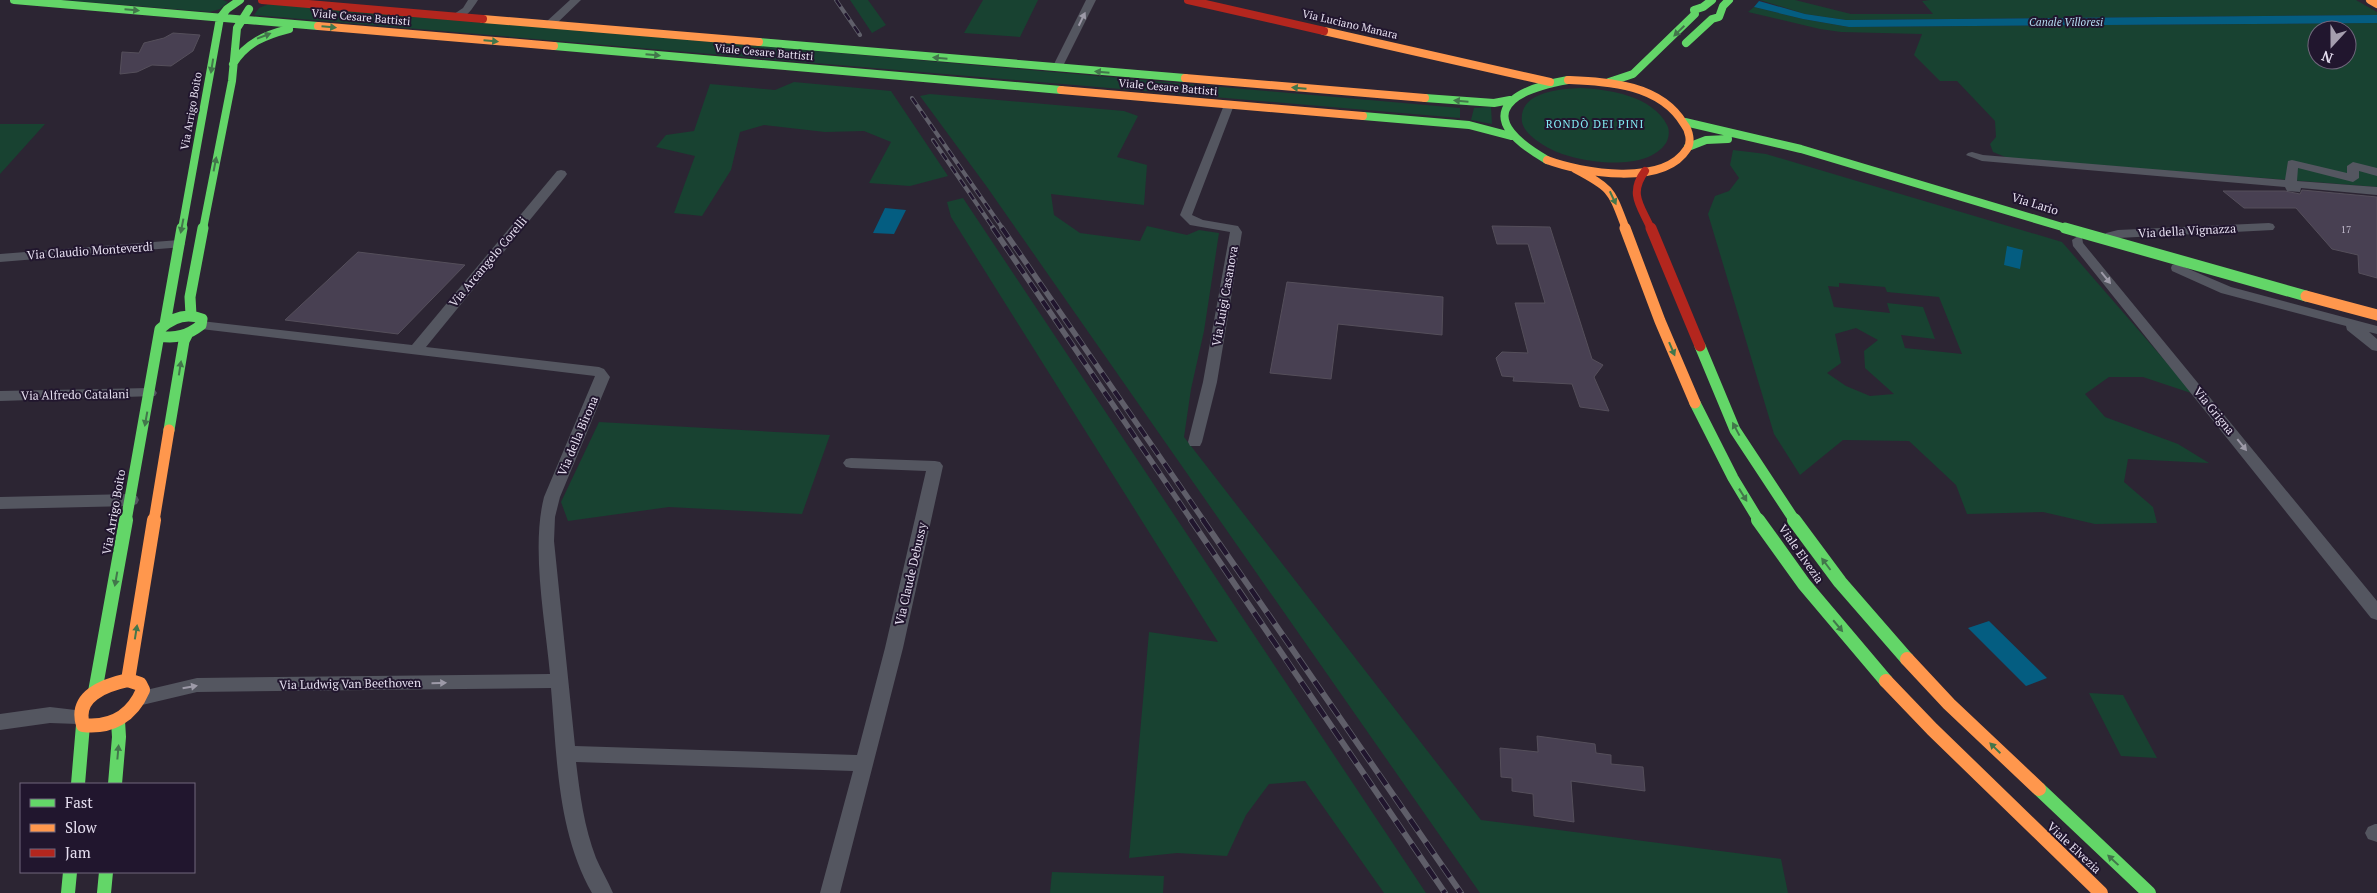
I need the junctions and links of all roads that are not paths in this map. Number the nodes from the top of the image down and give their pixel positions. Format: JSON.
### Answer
{"nodes":[{"id":1,"x":14,"y":0,"type":"edge"},
{"id":2,"x":240,"y":0,"type":"edge"},
{"id":3,"x":255,"y":0,"type":"edge"},
{"id":4,"x":262,"y":0,"type":"edge"},
{"id":5,"x":473,"y":0,"type":"edge"},
{"id":6,"x":576,"y":0,"type":"edge"},
{"id":7,"x":1091,"y":0,"type":"edge"},
{"id":8,"x":1188,"y":0,"type":"edge"},
{"id":9,"x":1712,"y":0,"type":"edge"},
{"id":10,"x":1729,"y":0,"type":"edge"},
{"id":11,"x":2370,"y":0,"type":"edge"},
{"id":12,"x":2377,"y":4,"type":"edge"},
{"id":13,"x":458,"y":16,"type":"junction"},
{"id":14,"x":220,"y":18,"type":"junction"},
{"id":15,"x":241,"y":19,"type":"junction"},
{"id":16,"x":550,"y":24,"type":"junction"},
{"id":17,"x":307,"y":25,"type":"junction"},
{"id":18,"x":1680,"y":49,"type":"dead end"},
{"id":19,"x":233,"y":64,"type":"junction"},
{"id":20,"x":1057,"y":68,"type":"junction"},
{"id":21,"x":1507,"y":72,"type":"junction"},
{"id":22,"x":1648,"y":80,"type":"dead end"},
{"id":23,"x":1550,"y":82,"type":"junction"},
{"id":24,"x":1608,"y":82,"type":"junction"},
{"id":25,"x":1654,"y":97,"type":"junction"},
{"id":26,"x":1512,"y":98,"type":"junction"},
{"id":27,"x":1230,"y":105,"type":"junction"},
{"id":28,"x":1685,"y":122,"type":"junction"},
{"id":29,"x":1511,"y":136,"type":"junction"},
{"id":30,"x":1688,"y":147,"type":"junction"},
{"id":31,"x":1972,"y":155,"type":"dead end"},
{"id":32,"x":1575,"y":169,"type":"junction"},
{"id":33,"x":1645,"y":171,"type":"junction"},
{"id":34,"x":2377,"y":172,"type":"edge"},
{"id":35,"x":561,"y":174,"type":"dead end"},
{"id":36,"x":2292,"y":184,"type":"junction"},
{"id":37,"x":2377,"y":191,"type":"edge"},
{"id":38,"x":2377,"y":196,"type":"edge"},
{"id":39,"x":2269,"y":227,"type":"dead end"},
{"id":40,"x":2078,"y":240,"type":"junction"},
{"id":41,"x":2108,"y":241,"type":"junction"},
{"id":42,"x":179,"y":244,"type":"junction"},
{"id":43,"x":1,"y":259,"type":"edge"},
{"id":44,"x":2177,"y":268,"type":"junction"},
{"id":45,"x":2377,"y":314,"type":"edge"},
{"id":46,"x":196,"y":320,"type":"junction"},
{"id":47,"x":2342,"y":321,"type":"junction"},
{"id":48,"x":2377,"y":323,"type":"edge"},
{"id":49,"x":165,"y":324,"type":"junction"},
{"id":50,"x":2377,"y":330,"type":"edge"},
{"id":51,"x":187,"y":335,"type":"junction"},
{"id":52,"x":160,"y":336,"type":"junction"},
{"id":53,"x":2377,"y":347,"type":"edge"},
{"id":54,"x":415,"y":351,"type":"junction"},
{"id":55,"x":150,"y":393,"type":"junction"},
{"id":56,"x":0,"y":396,"type":"edge"},
{"id":57,"x":1196,"y":442,"type":"dead end"},
{"id":58,"x":851,"y":464,"type":"dead end"},
{"id":59,"x":131,"y":500,"type":"junction"},
{"id":60,"x":0,"y":503,"type":"edge"},
{"id":61,"x":2377,"y":613,"type":"edge"},
{"id":62,"x":128,"y":680,"type":"junction"},
{"id":63,"x":559,"y":682,"type":"junction"},
{"id":64,"x":142,"y":698,"type":"junction"},
{"id":65,"x":85,"y":708,"type":"junction"},
{"id":66,"x":118,"y":721,"type":"junction"},
{"id":67,"x":0,"y":722,"type":"edge"},
{"id":68,"x":566,"y":754,"type":"junction"},
{"id":69,"x":863,"y":763,"type":"junction"},
{"id":70,"x":78,"y":783,"type":"edge"},
{"id":71,"x":115,"y":783,"type":"edge"},
{"id":72,"x":70,"y":873,"type":"edge"},
{"id":73,"x":106,"y":873,"type":"edge"},
{"id":74,"x":68,"y":893,"type":"edge"},
{"id":75,"x":104,"y":893,"type":"edge"},
{"id":76,"x":603,"y":893,"type":"edge"},
{"id":77,"x":830,"y":893,"type":"edge"},
{"id":78,"x":2101,"y":893,"type":"edge"},
{"id":79,"x":2149,"y":893,"type":"edge"}],
"edges":[{"from":1,"to":14,"type":"main road","name":"Viale Cesare Battisti","one_way":true},
{"from":2,"to":14,"type":"main road"},
{"from":3,"to":15,"type":"main road"},
{"from":4,"to":13,"type":"main road","name":"Viale Cesare Battisti"},
{"from":5,"to":13,"type":"street"},
{"from":6,"to":16,"type":"street"},
{"from":20,"to":7,"type":"street","one_way":true},
{"from":8,"to":21,"type":"main road","name":"Via Luciano Manara"},
{"from":9,"to":24,"type":"main road","one_way":true},
{"from":10,"to":18,"type":"main road"},
{"from":11,"to":12,"type":"main road"},
{"from":13,"to":16,"type":"main road","name":"Viale Cesare Battisti"},
{"from":14,"to":15,"type":"main road","name":"Viale Cesare Battisti"},
{"from":14,"to":42,"type":"main road","name":"Via Arrigo Boito","one_way":true},
{"from":15,"to":17,"type":"main road","name":"Viale Cesare Battisti"},
{"from":15,"to":19,"type":"main road"},
{"from":20,"to":16,"type":"main road","name":"Viale Cesare Battisti","one_way":true},
{"from":19,"to":17,"type":"main road","one_way":true},
{"from":17,"to":27,"type":"main road","name":"Viale Cesare Battisti","one_way":true},
{"from":46,"to":19,"type":"main road","one_way":true},
{"from":26,"to":20,"type":"main road","name":"Viale Cesare Battisti","one_way":true},
{"from":21,"to":23,"type":"main road","name":"Via Luciano Manara"},
{"from":21,"to":26,"type":"main road"},
{"from":22,"to":25,"type":"main road"},
{"from":23,"to":24,"type":"main road"},
{"from":23,"to":26,"type":"main road","name":"Viale Cesare Battisti"},
{"from":24,"to":25,"type":"main road"},
{"from":25,"to":28,"type":"main road"},
{"from":26,"to":29,"type":"main road"},
{"from":27,"to":29,"type":"main road","name":"Viale Cesare Battisti"},
{"from":27,"to":57,"type":"street","name":"Via Luigi Casanova"},
{"from":28,"to":30,"type":"main road"},
{"from":28,"to":41,"type":"main road","name":"Via Lario"},
{"from":29,"to":32,"type":"main road"},
{"from":30,"to":33,"type":"main road"},
{"from":30,"to":40,"type":"main road","name":"Via Lario"},
{"from":31,"to":36,"type":"street"},
{"from":32,"to":33,"type":"main road"},
{"from":32,"to":78,"type":"main road","name":"Viale Elvezia","one_way":true},
{"from":79,"to":33,"type":"main road","name":"Viale Elvezia","one_way":true},
{"from":34,"to":36,"type":"street"},
{"from":35,"to":54,"type":"street","name":"Via Arcangelo Corelli"},
{"from":36,"to":37,"type":"street"},
{"from":36,"to":38,"type":"street"},
{"from":39,"to":41,"type":"street","name":"Via della Vignazza"},
{"from":40,"to":44,"type":"main road","name":"Via Lario"},
{"from":40,"to":61,"type":"street","name":"Via Grigna","one_way":true},
{"from":41,"to":45,"type":"main road","name":"Via Lario"},
{"from":42,"to":43,"type":"street","name":"Via Claudio Monteverdi"},
{"from":42,"to":49,"type":"main road","name":"Via Arrigo Boito"},
{"from":44,"to":47,"type":"street"},
{"from":44,"to":48,"type":"main road","name":"Via Lario"},
{"from":46,"to":49,"type":"main road"},
{"from":46,"to":51,"type":"main road"},
{"from":46,"to":54,"type":"street","name":"Via della Birona"},
{"from":47,"to":50,"type":"street"},
{"from":47,"to":53,"type":"street"},
{"from":49,"to":52,"type":"main road","name":"Via Arrigo Boito"},
{"from":51,"to":52,"type":"main road"},
{"from":62,"to":51,"type":"main road","one_way":true},
{"from":52,"to":55,"type":"main road","name":"Via Arrigo Boito"},
{"from":54,"to":63,"type":"street","name":"Via della Birona"},
{"from":55,"to":56,"type":"street","name":"Via Alfredo Catalani"},
{"from":55,"to":59,"type":"main road","name":"Via Arrigo Boito","one_way":true},
{"from":58,"to":69,"type":"street","name":"Via Claude Debussy"},
{"from":59,"to":60,"type":"street"},
{"from":59,"to":65,"type":"main road","name":"Via Arrigo Boito","one_way":true},
{"from":62,"to":64,"type":"main road"},
{"from":62,"to":65,"type":"main road"},
{"from":64,"to":63,"type":"street","name":"Via Ludwig Van Beethoven","one_way":true},
{"from":63,"to":68,"type":"street","name":"Via della Birona"},
{"from":64,"to":66,"type":"main road"},
{"from":65,"to":66,"type":"main road"},
{"from":65,"to":67,"type":"street"},
{"from":65,"to":70,"type":"main road","name":"Via Arrigo Boito"},
{"from":71,"to":66,"type":"main road","one_way":true},
{"from":68,"to":69,"type":"street"},
{"from":68,"to":76,"type":"street","name":"Via della Birona"},
{"from":69,"to":77,"type":"street","name":"Via Claude Debussy"},
{"from":72,"to":74,"type":"main road"},
{"from":73,"to":75,"type":"main road"}]}
